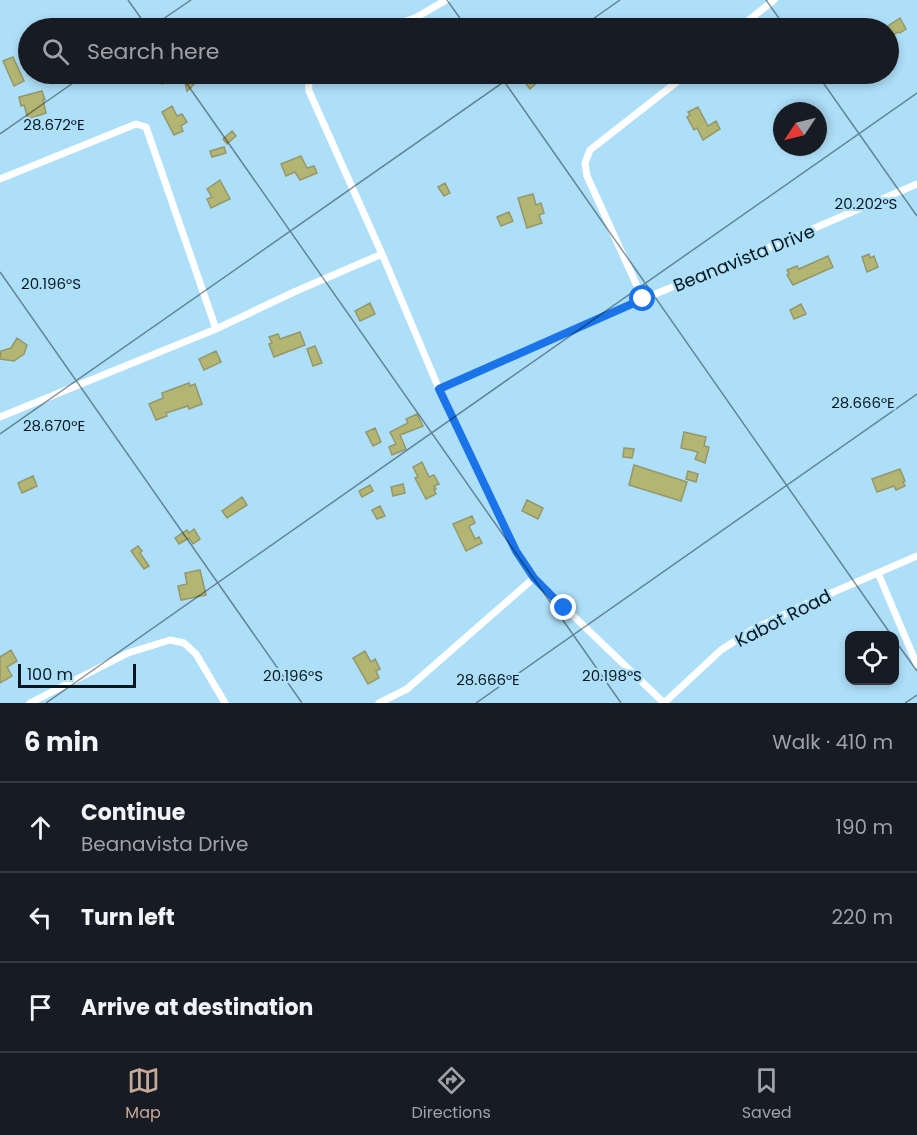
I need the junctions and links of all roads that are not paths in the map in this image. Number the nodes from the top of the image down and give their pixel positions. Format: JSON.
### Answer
{"nodes":[{"id":1,"x":446,"y":0,"type":"edge"},
{"id":2,"x":774,"y":0,"type":"edge"},
{"id":3,"x":414,"y":18,"type":"edge"},
{"id":4,"x":752,"y":18,"type":"edge"},
{"id":5,"x":309,"y":84,"type":"edge"},
{"id":6,"x":674,"y":84,"type":"edge"},
{"id":7,"x":0,"y":179,"type":"edge"},
{"id":8,"x":917,"y":184,"type":"edge"},
{"id":9,"x":382,"y":254,"type":"junction"},
{"id":10,"x":643,"y":299,"type":"junction"},
{"id":11,"x":216,"y":329,"type":"junction"},
{"id":12,"x":439,"y":389,"type":"junction"},
{"id":13,"x":0,"y":417,"type":"edge"},
{"id":14,"x":917,"y":556,"type":"edge"},
{"id":15,"x":878,"y":573,"type":"junction"},
{"id":16,"x":534,"y":578,"type":"junction"},
{"id":17,"x":917,"y":665,"type":"edge"},
{"id":18,"x":30,"y":703,"type":"edge"},
{"id":19,"x":225,"y":703,"type":"edge"},
{"id":20,"x":379,"y":703,"type":"edge"},
{"id":21,"x":664,"y":703,"type":"edge"}],
"edges":[{"from":1,"to":3,"type":"street"},
{"from":2,"to":4,"type":"street"},
{"from":5,"to":9,"type":"street"},
{"from":6,"to":10,"type":"street"},
{"from":7,"to":11,"type":"street"},
{"from":8,"to":10,"type":"street","name":"Beanavista Drive"},
{"from":9,"to":11,"type":"street"},
{"from":9,"to":12,"type":"street"},
{"from":10,"to":12,"type":"street","name":"Beanavista Drive"},
{"from":11,"to":13,"type":"street"},
{"from":12,"to":16,"type":"street"},
{"from":14,"to":15,"type":"street","name":"Kabot Road"},
{"from":15,"to":17,"type":"street"},
{"from":15,"to":21,"type":"street","name":"Kabot Road"},
{"from":16,"to":20,"type":"street"},
{"from":16,"to":21,"type":"street"},
{"from":18,"to":19,"type":"street"}]}
